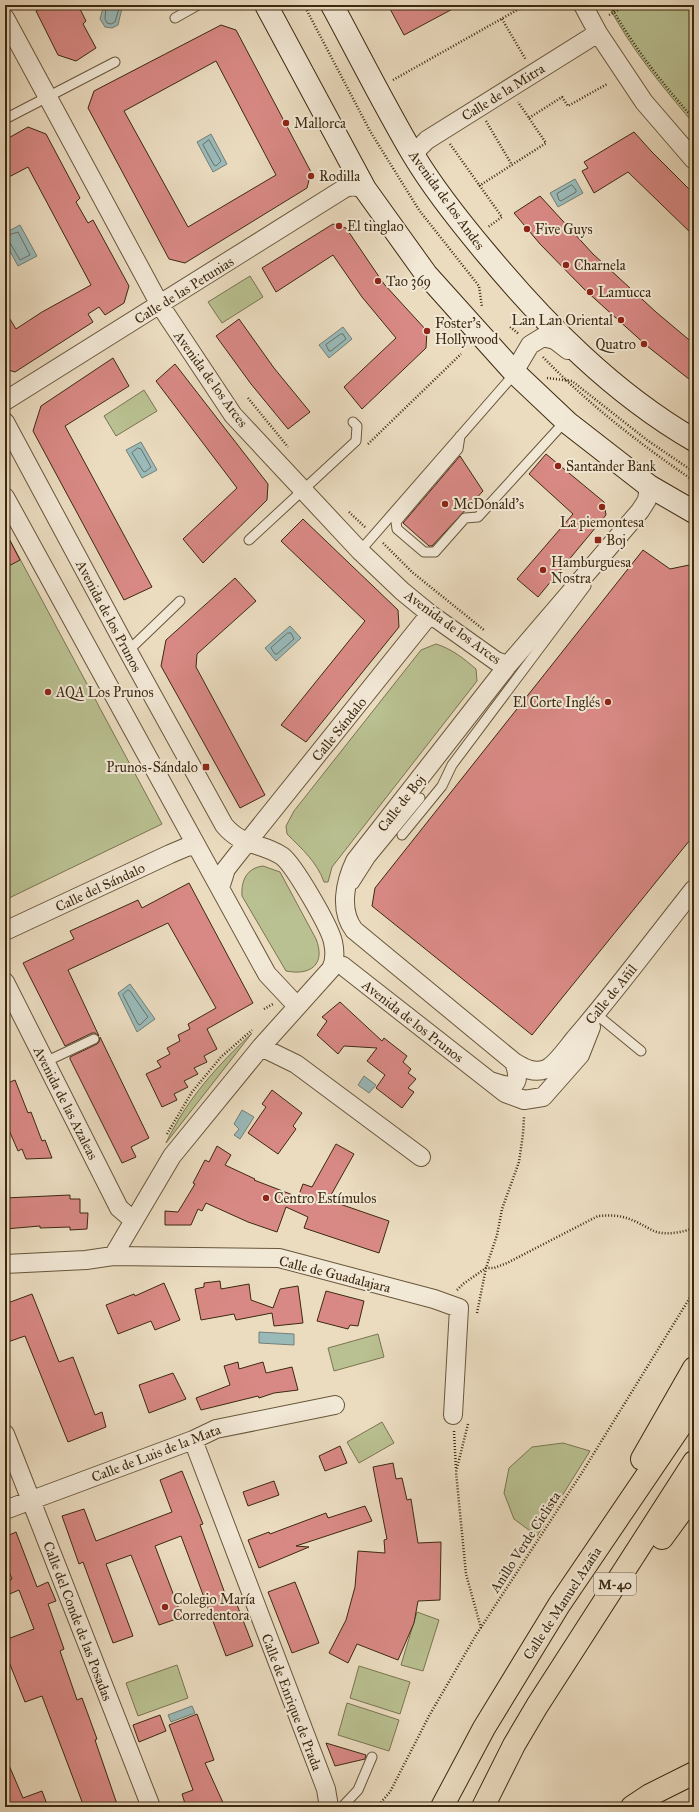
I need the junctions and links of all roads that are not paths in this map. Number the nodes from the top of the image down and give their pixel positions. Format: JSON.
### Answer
{"nodes":[{"id":1,"x":198,"y":5,"type":"edge"},
{"id":2,"x":266,"y":5,"type":"edge"},
{"id":3,"x":332,"y":5,"type":"edge"},
{"id":4,"x":582,"y":5,"type":"edge"},
{"id":5,"x":5,"y":18,"type":"edge"},
{"id":6,"x":175,"y":18,"type":"dead end"},
{"id":7,"x":598,"y":33,"type":"junction"},
{"id":8,"x":115,"y":62,"type":"dead end"},
{"id":9,"x":47,"y":97,"type":"junction"},
{"id":10,"x":5,"y":119,"type":"edge"},
{"id":11,"x":415,"y":158,"type":"junction"},
{"id":12,"x":694,"y":160,"type":"edge"},
{"id":13,"x":365,"y":189,"type":"junction"},
{"id":14,"x":160,"y":305,"type":"junction"},
{"id":15,"x":597,"y":370,"type":"junction"},
{"id":16,"x":514,"y":372,"type":"junction"},
{"id":17,"x":5,"y":401,"type":"edge"},
{"id":18,"x":5,"y":422,"type":"edge"},
{"id":19,"x":353,"y":422,"type":"dead end"},
{"id":20,"x":568,"y":423,"type":"junction"},
{"id":21,"x":460,"y":436,"type":"junction"},
{"id":22,"x":691,"y":436,"type":"edge"},
{"id":23,"x":649,"y":486,"type":"junction"},
{"id":24,"x":303,"y":490,"type":"junction"},
{"id":25,"x":5,"y":497,"type":"edge"},
{"id":26,"x":694,"y":512,"type":"edge"},
{"id":27,"x":249,"y":540,"type":"dead end"},
{"id":28,"x":608,"y":549,"type":"junction"},
{"id":29,"x":360,"y":551,"type":"junction"},
{"id":30,"x":180,"y":601,"type":"dead end"},
{"id":31,"x":430,"y":614,"type":"junction"},
{"id":32,"x":128,"y":651,"type":"junction"},
{"id":33,"x":508,"y":665,"type":"junction"},
{"id":34,"x":420,"y":798,"type":"dead end"},
{"id":35,"x":402,"y":835,"type":"dead end"},
{"id":36,"x":247,"y":843,"type":"junction"},
{"id":37,"x":197,"y":847,"type":"junction"},
{"id":38,"x":220,"y":888,"type":"junction"},
{"id":39,"x":694,"y":888,"type":"edge"},
{"id":40,"x":345,"y":911,"type":"junction"},
{"id":41,"x":5,"y":931,"type":"edge"},
{"id":42,"x":334,"y":963,"type":"junction"},
{"id":43,"x":5,"y":982,"type":"edge"},
{"id":44,"x":297,"y":1006,"type":"junction"},
{"id":45,"x":596,"y":1014,"type":"junction"},
{"id":46,"x":94,"y":1039,"type":"dead end"},
{"id":47,"x":261,"y":1047,"type":"junction"},
{"id":48,"x":641,"y":1051,"type":"dead end"},
{"id":49,"x":45,"y":1062,"type":"junction"},
{"id":50,"x":514,"y":1062,"type":"junction"},
{"id":51,"x":490,"y":1081,"type":"junction"},
{"id":52,"x":421,"y":1158,"type":"dead end"},
{"id":53,"x":133,"y":1220,"type":"junction"},
{"id":54,"x":113,"y":1256,"type":"junction"},
{"id":55,"x":5,"y":1264,"type":"edge"},
{"id":56,"x":694,"y":1368,"type":"edge"},
{"id":57,"x":335,"y":1405,"type":"dead end"},
{"id":58,"x":694,"y":1406,"type":"edge"},
{"id":59,"x":461,"y":1416,"type":"road end"},
{"id":60,"x":5,"y":1434,"type":"edge"},
{"id":61,"x":193,"y":1440,"type":"junction"},
{"id":62,"x":694,"y":1462,"type":"edge"},
{"id":63,"x":694,"y":1494,"type":"edge"},
{"id":64,"x":31,"y":1501,"type":"junction"},
{"id":65,"x":5,"y":1510,"type":"edge"},
{"id":66,"x":559,"y":1604,"type":"junction"},
{"id":67,"x":537,"y":1706,"type":"junction"},
{"id":68,"x":372,"y":1757,"type":"dead end"},
{"id":69,"x":694,"y":1773,"type":"edge"},
{"id":70,"x":151,"y":1807,"type":"edge"},
{"id":71,"x":329,"y":1807,"type":"edge"},
{"id":72,"x":342,"y":1807,"type":"edge"},
{"id":73,"x":442,"y":1807,"type":"edge"},
{"id":74,"x":483,"y":1807,"type":"edge"},
{"id":75,"x":632,"y":1807,"type":"edge"}],
"edges":[{"from":1,"to":6,"type":"lane"},
{"from":2,"to":13,"type":"main road"},
{"from":3,"to":11,"type":"main road","name":"Avenida de los Andes"},
{"from":4,"to":7,"type":"street"},
{"from":5,"to":9,"type":"street","name":"Avenida de los Arces"},
{"from":7,"to":11,"type":"street","name":"Calle de la Mitra"},
{"from":7,"to":12,"type":"street"},
{"from":8,"to":9,"type":"lane"},
{"from":9,"to":10,"type":"lane"},
{"from":9,"to":14,"type":"street","name":"Avenida de los Arces"},
{"from":11,"to":15,"type":"main road","name":"Avenida de los Andes"},
{"from":13,"to":14,"type":"street","name":"Calle de las Petunias"},
{"from":13,"to":16,"type":"main road"},
{"from":14,"to":17,"type":"street","name":"Calle de las Petunias"},
{"from":14,"to":24,"type":"street","name":"Avenida de los Arces"},
{"from":15,"to":16,"type":"street","name":"Avenida de los Andes"},
{"from":15,"to":22,"type":"main road","name":"Avenida de los Andes"},
{"from":16,"to":20,"type":"main road"},
{"from":16,"to":21,"type":"lane"},
{"from":18,"to":32,"type":"street","name":"Avenida de los Prunos"},
{"from":19,"to":24,"type":"lane"},
{"from":20,"to":21,"type":"lane"},
{"from":20,"to":23,"type":"main road"},
{"from":21,"to":29,"type":"lane"},
{"from":23,"to":26,"type":"main road"},
{"from":23,"to":28,"type":"street","name":"Calle de Boj"},
{"from":24,"to":27,"type":"lane"},
{"from":24,"to":29,"type":"street","name":"Avenida de los Arces"},
{"from":25,"to":37,"type":"street"},
{"from":28,"to":33,"type":"street","name":"Calle de Boj"},
{"from":28,"to":35,"type":"lane"},
{"from":29,"to":31,"type":"street","name":"Avenida de los Arces"},
{"from":30,"to":32,"type":"lane"},
{"from":31,"to":33,"type":"street","name":"Avenida de los Arces"},
{"from":31,"to":36,"type":"street","name":"Calle Sándalo"},
{"from":32,"to":36,"type":"street","name":"Avenida de los Prunos"},
{"from":33,"to":40,"type":"street","name":"Calle de Boj"},
{"from":34,"to":40,"type":"lane"},
{"from":36,"to":38,"type":"street"},
{"from":36,"to":42,"type":"street","name":"Avenida de los Prunos"},
{"from":37,"to":38,"type":"street"},
{"from":37,"to":41,"type":"street","name":"Calle del Sándalo"},
{"from":38,"to":44,"type":"street"},
{"from":39,"to":45,"type":"street","name":"Calle de Añil"},
{"from":40,"to":50,"type":"street","name":"Calle de Boj"},
{"from":42,"to":44,"type":"street"},
{"from":42,"to":51,"type":"street","name":"Avenida de los Prunos"},
{"from":43,"to":49,"type":"street","name":"Avenida de las Azaleas"},
{"from":44,"to":47,"type":"street"},
{"from":45,"to":48,"type":"lane"},
{"from":45,"to":50,"type":"street","name":"Calle de Añil"},
{"from":45,"to":51,"type":"street","name":"Avenida de los Prunos"},
{"from":46,"to":49,"type":"lane"},
{"from":47,"to":52,"type":"street"},
{"from":47,"to":53,"type":"street"},
{"from":49,"to":53,"type":"street","name":"Avenida de las Azaleas"},
{"from":50,"to":51,"type":"street"},
{"from":53,"to":54,"type":"street"},
{"from":54,"to":55,"type":"street","name":"Calle de Guadalajara"},
{"from":54,"to":59,"type":"street","name":"Calle de Guadalajara"},
{"from":56,"to":66,"type":"highway"},
{"from":57,"to":61,"type":"street","name":"Calle de Luis de la Mata"},
{"from":58,"to":66,"type":"highway","name":"Calle de Manuel Azaña","number":"M-40"},
{"from":60,"to":64,"type":"street","name":"Calle del Conde de las Posadas"},
{"from":61,"to":64,"type":"street","name":"Calle de Luis de la Mata"},
{"from":61,"to":71,"type":"street","name":"Calle de Enrique de Prada"},
{"from":62,"to":67,"type":"highway","number":"M-40"},
{"from":63,"to":67,"type":"highway"},
{"from":64,"to":65,"type":"street","name":"Calle de Luis de la Mata"},
{"from":64,"to":70,"type":"street","name":"Calle del Conde de las Posadas"},
{"from":66,"to":73,"type":"highway","name":"Calle de Manuel Azaña","number":"M-40"},
{"from":67,"to":74,"type":"highway","number":"M-40"},
{"from":68,"to":72,"type":"lane"},
{"from":69,"to":75,"type":"highway"}]}
